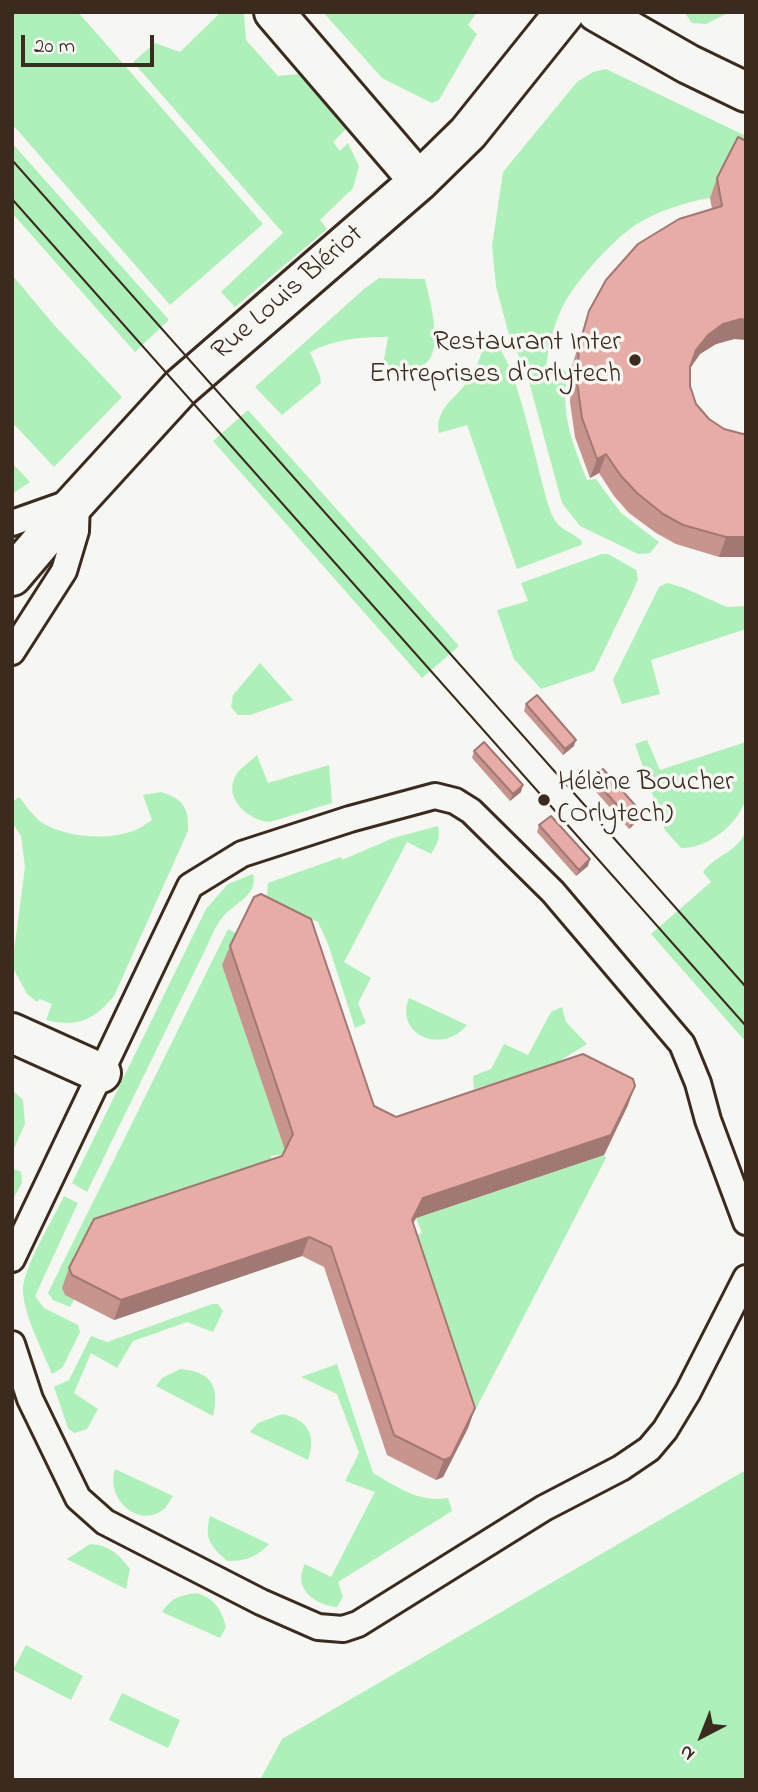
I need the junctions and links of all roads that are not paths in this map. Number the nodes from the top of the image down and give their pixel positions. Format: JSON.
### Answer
{"nodes":[{"id":1,"x":274,"y":12,"type":"edge"},
{"id":2,"x":565,"y":12,"type":"edge"},
{"id":3,"x":597,"y":12,"type":"edge"},
{"id":4,"x":746,"y":92,"type":"edge"},
{"id":5,"x":419,"y":181,"type":"junction"},
{"id":6,"x":78,"y":500,"type":"junction"},
{"id":7,"x":12,"y":523,"type":"edge"},
{"id":8,"x":12,"y":576,"type":"edge"},
{"id":9,"x":12,"y":652,"type":"edge"},
{"id":10,"x":12,"y":1033,"type":"edge"},
{"id":11,"x":101,"y":1073,"type":"junction"},
{"id":12,"x":746,"y":1222,"type":"edge"},
{"id":13,"x":12,"y":1259,"type":"edge"},
{"id":14,"x":746,"y":1279,"type":"edge"},
{"id":15,"x":12,"y":1345,"type":"edge"}],
"edges":[{"from":1,"to":5,"type":"street"},
{"from":2,"to":5,"type":"street","name":"Rue Louis Blériot"},
{"from":3,"to":4,"type":"street"},
{"from":5,"to":6,"type":"street","name":"Rue Louis Blériot"},
{"from":6,"to":7,"type":"lane"},
{"from":6,"to":8,"type":"street","name":"Rue Louis Blériot"},
{"from":6,"to":9,"type":"lane"},
{"from":10,"to":11,"type":"street"},
{"from":11,"to":12,"type":"lane"},
{"from":11,"to":13,"type":"lane"},
{"from":14,"to":15,"type":"lane"}]}
